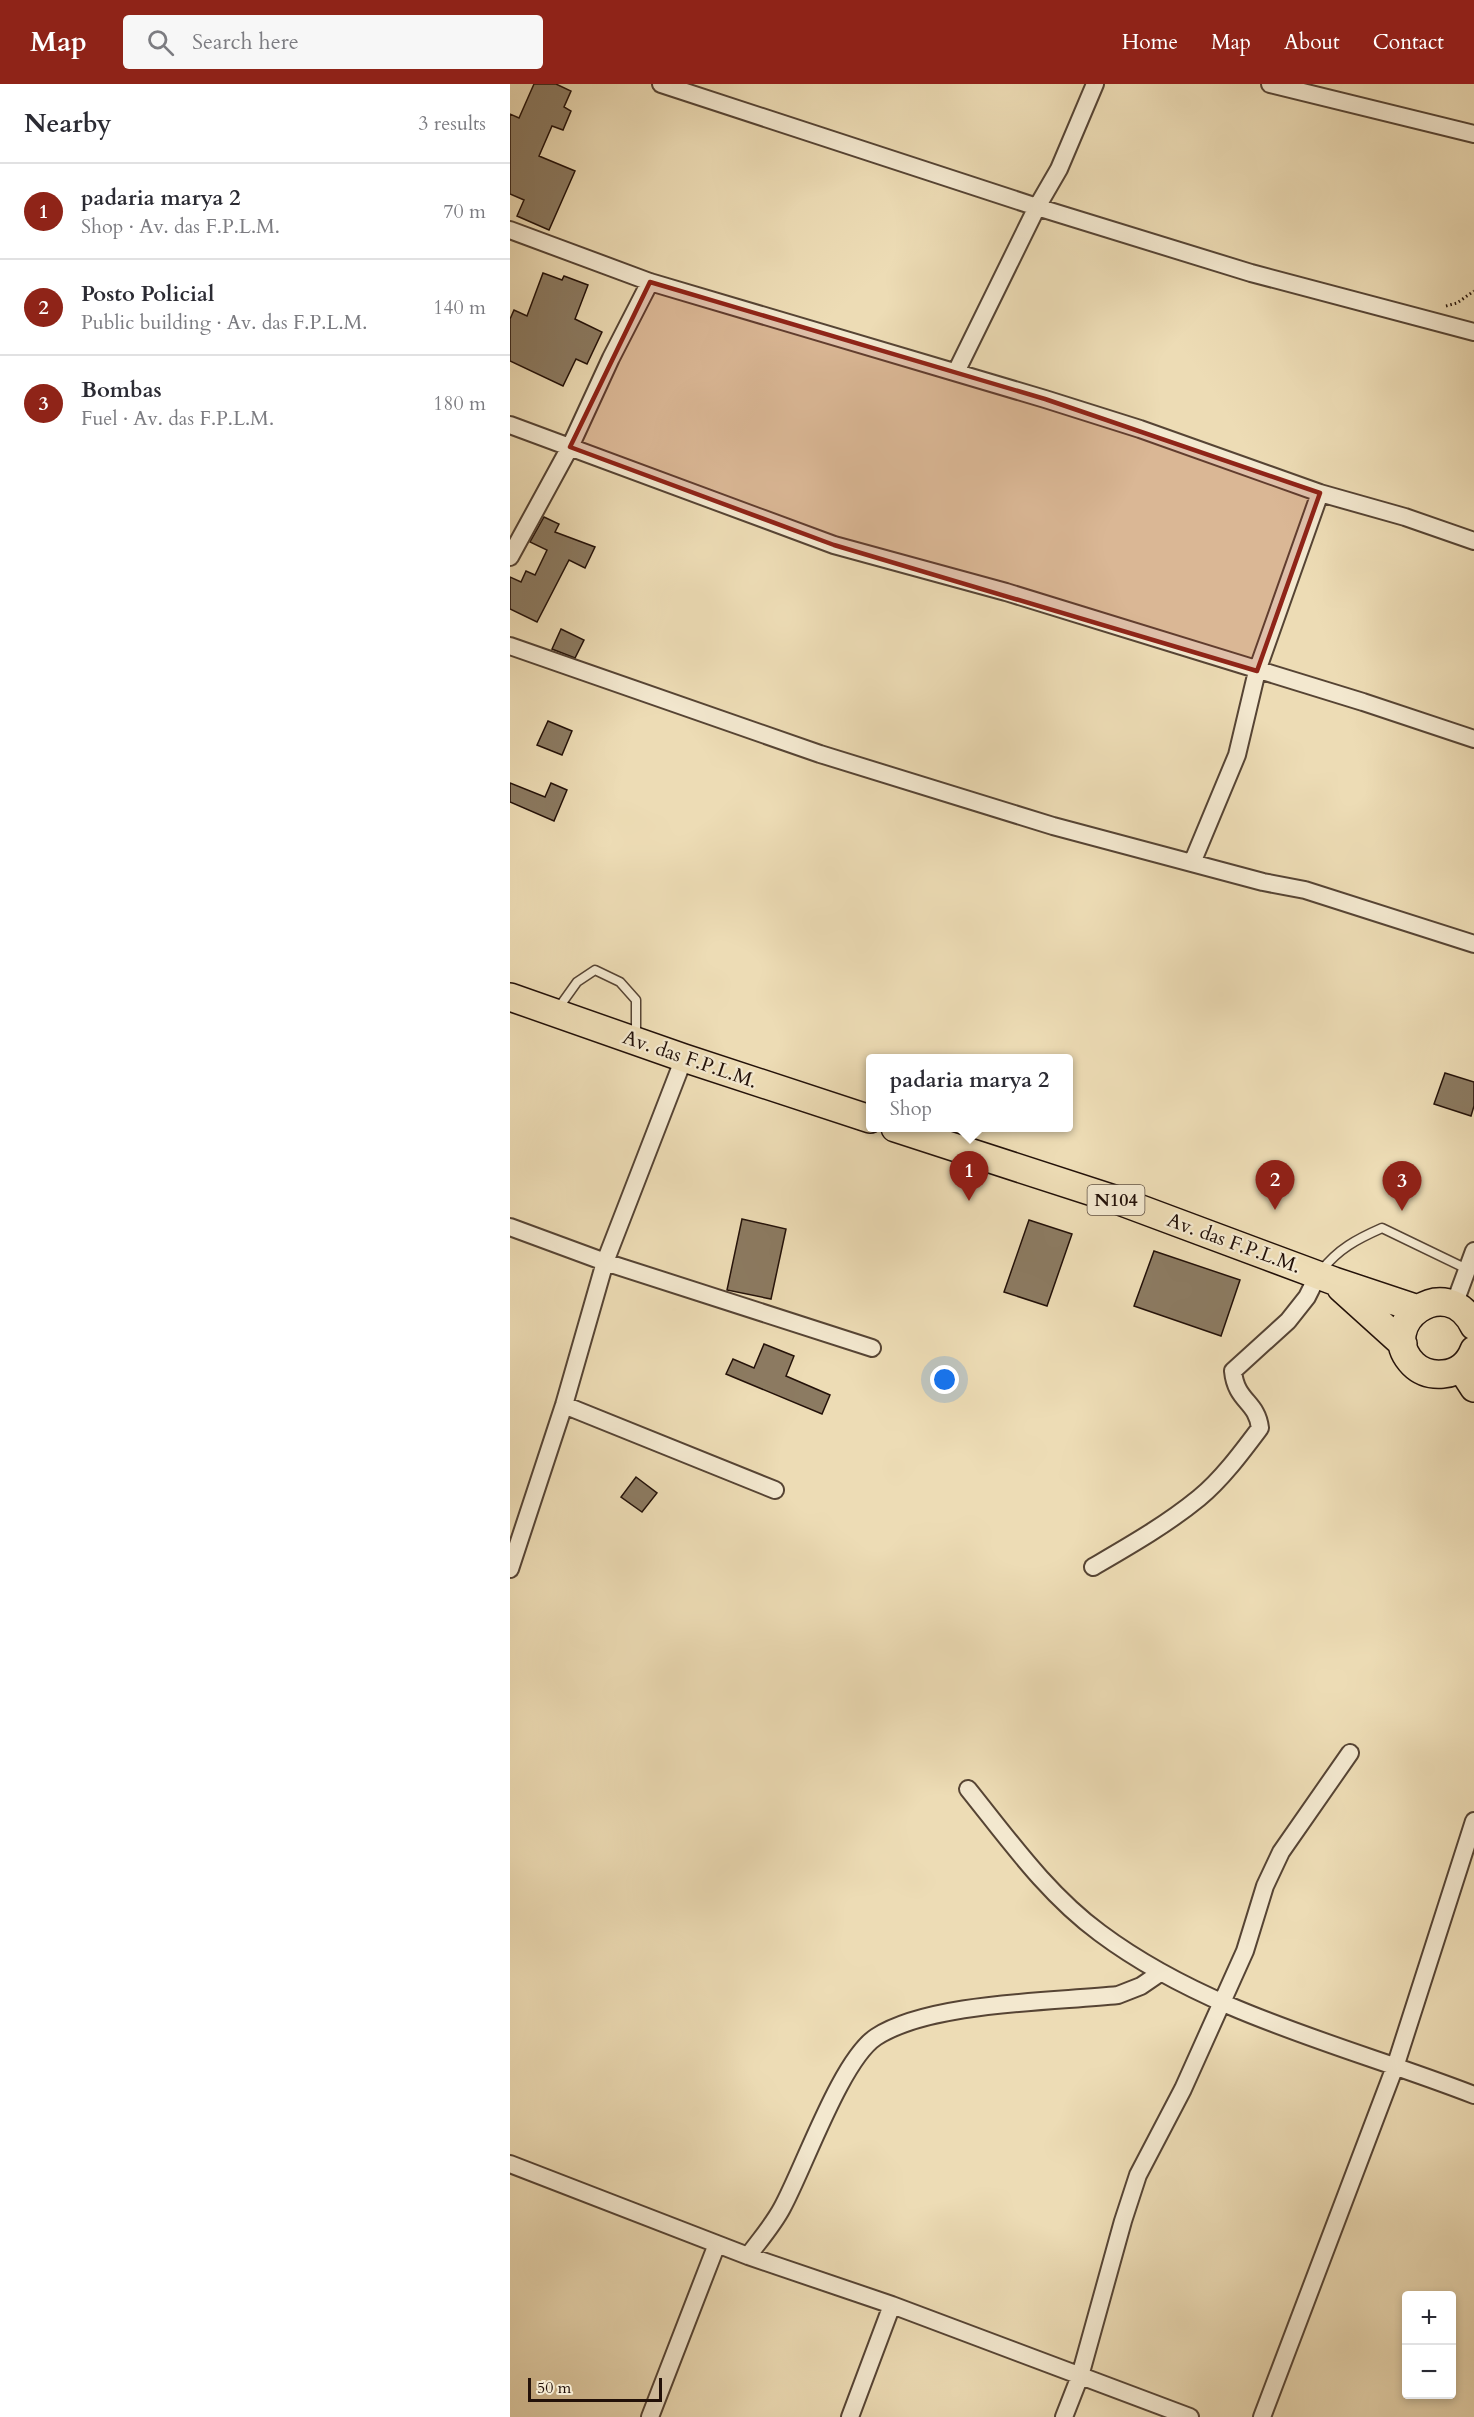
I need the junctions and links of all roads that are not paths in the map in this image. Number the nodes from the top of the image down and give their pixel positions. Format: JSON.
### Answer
{"nodes":[{"id":1,"x":661,"y":84,"type":"edge"},
{"id":2,"x":1095,"y":84,"type":"edge"},
{"id":3,"x":1270,"y":84,"type":"edge"},
{"id":4,"x":1474,"y":134,"type":"edge"},
{"id":5,"x":1037,"y":207,"type":"junction"},
{"id":6,"x":510,"y":230,"type":"edge"},
{"id":7,"x":650,"y":282,"type":"junction"},
{"id":8,"x":1474,"y":332,"type":"edge"},
{"id":9,"x":956,"y":372,"type":"junction"},
{"id":10,"x":510,"y":425,"type":"edge"},
{"id":11,"x":570,"y":447,"type":"junction"},
{"id":12,"x":1320,"y":493,"type":"junction"},
{"id":13,"x":1474,"y":541,"type":"edge"},
{"id":14,"x":510,"y":556,"type":"edge"},
{"id":15,"x":510,"y":646,"type":"edge"},
{"id":16,"x":1257,"y":671,"type":"junction"},
{"id":17,"x":1474,"y":739,"type":"edge"},
{"id":18,"x":1192,"y":863,"type":"junction"},
{"id":19,"x":1474,"y":944,"type":"edge"},
{"id":20,"x":510,"y":997,"type":"edge"},
{"id":21,"x":555,"y":1013,"type":"junction"},
{"id":22,"x":636,"y":1042,"type":"junction"},
{"id":23,"x":684,"y":1058,"type":"junction"},
{"id":24,"x":866,"y":1118,"type":"edge"},
{"id":25,"x":907,"y":1132,"type":"edge"},
{"id":26,"x":510,"y":1227,"type":"edge"},
{"id":27,"x":1474,"y":1251,"type":"edge"},
{"id":28,"x":605,"y":1262,"type":"junction"},
{"id":29,"x":1467,"y":1269,"type":"junction"},
{"id":30,"x":1326,"y":1277,"type":"junction"},
{"id":31,"x":1454,"y":1305,"type":"junction"},
{"id":32,"x":1418,"y":1309,"type":"junction"},
{"id":33,"x":1474,"y":1326,"type":"edge"},
{"id":34,"x":1403,"y":1344,"type":"junction"},
{"id":35,"x":872,"y":1348,"type":"dead end"},
{"id":36,"x":1470,"y":1369,"type":"edge"},
{"id":37,"x":564,"y":1405,"type":"junction"},
{"id":38,"x":775,"y":1490,"type":"dead end"},
{"id":39,"x":1093,"y":1567,"type":"dead end"},
{"id":40,"x":510,"y":1569,"type":"edge"},
{"id":41,"x":1350,"y":1753,"type":"dead end"},
{"id":42,"x":968,"y":1789,"type":"dead end"},
{"id":43,"x":1474,"y":1821,"type":"edge"},
{"id":44,"x":1160,"y":1973,"type":"junction"},
{"id":45,"x":1220,"y":2004,"type":"junction"},
{"id":46,"x":1396,"y":2064,"type":"junction"},
{"id":47,"x":1474,"y":2095,"type":"edge"},
{"id":48,"x":510,"y":2164,"type":"edge"},
{"id":49,"x":717,"y":2244,"type":"junction"},
{"id":50,"x":748,"y":2256,"type":"junction"},
{"id":51,"x":892,"y":2305,"type":"junction"},
{"id":52,"x":1080,"y":2376,"type":"junction"},
{"id":53,"x":650,"y":2417,"type":"edge"},
{"id":54,"x":850,"y":2417,"type":"edge"},
{"id":55,"x":1064,"y":2417,"type":"edge"},
{"id":56,"x":1190,"y":2417,"type":"edge"},
{"id":57,"x":1262,"y":2417,"type":"edge"}],
"edges":[{"from":1,"to":5,"type":"street"},
{"from":2,"to":5,"type":"street"},
{"from":3,"to":4,"type":"street"},
{"from":5,"to":8,"type":"street"},
{"from":5,"to":9,"type":"street"},
{"from":6,"to":7,"type":"street"},
{"from":7,"to":9,"type":"street"},
{"from":7,"to":11,"type":"street"},
{"from":9,"to":12,"type":"street"},
{"from":10,"to":11,"type":"street"},
{"from":11,"to":14,"type":"street"},
{"from":11,"to":16,"type":"street"},
{"from":12,"to":13,"type":"street"},
{"from":12,"to":16,"type":"street"},
{"from":15,"to":18,"type":"street"},
{"from":16,"to":17,"type":"street"},
{"from":16,"to":18,"type":"street"},
{"from":18,"to":19,"type":"street"},
{"from":20,"to":21,"type":"main road","name":"Av. das F.P.L.M."},
{"from":21,"to":22,"type":"main road","name":"Av. das F.P.L.M."},
{"from":21,"to":22,"type":"lane"},
{"from":22,"to":23,"type":"main road","name":"Av. das F.P.L.M."},
{"from":23,"to":24,"type":"main road","name":"Av. das F.P.L.M."},
{"from":23,"to":28,"type":"street"},
{"from":25,"to":30,"type":"main road","name":"Av. das F.P.L.M.","number":"N104"},
{"from":26,"to":28,"type":"street"},
{"from":27,"to":29,"type":"street"},
{"from":28,"to":35,"type":"street"},
{"from":28,"to":37,"type":"street"},
{"from":29,"to":30,"type":"lane"},
{"from":29,"to":31,"type":"street"},
{"from":30,"to":32,"type":"main road","name":"Av. das F.P.L.M.","number":"N104"},
{"from":30,"to":34,"type":"main road","name":"Av. das F.P.L.M.","number":"N104"},
{"from":30,"to":39,"type":"street"},
{"from":31,"to":32,"type":"main road","number":"N104"},
{"from":31,"to":33,"type":"main road"},
{"from":32,"to":34,"type":"main road"},
{"from":34,"to":36,"type":"main road","number":"N104"},
{"from":37,"to":38,"type":"street"},
{"from":37,"to":40,"type":"street"},
{"from":41,"to":45,"type":"street"},
{"from":42,"to":44,"type":"street"},
{"from":43,"to":46,"type":"street"},
{"from":44,"to":45,"type":"street"},
{"from":44,"to":50,"type":"street"},
{"from":45,"to":46,"type":"street"},
{"from":45,"to":52,"type":"street"},
{"from":46,"to":47,"type":"street"},
{"from":46,"to":57,"type":"street"},
{"from":48,"to":49,"type":"street"},
{"from":49,"to":50,"type":"street"},
{"from":49,"to":53,"type":"street"},
{"from":50,"to":51,"type":"street"},
{"from":51,"to":52,"type":"street"},
{"from":51,"to":54,"type":"street"},
{"from":52,"to":55,"type":"street"},
{"from":52,"to":56,"type":"street"}]}
